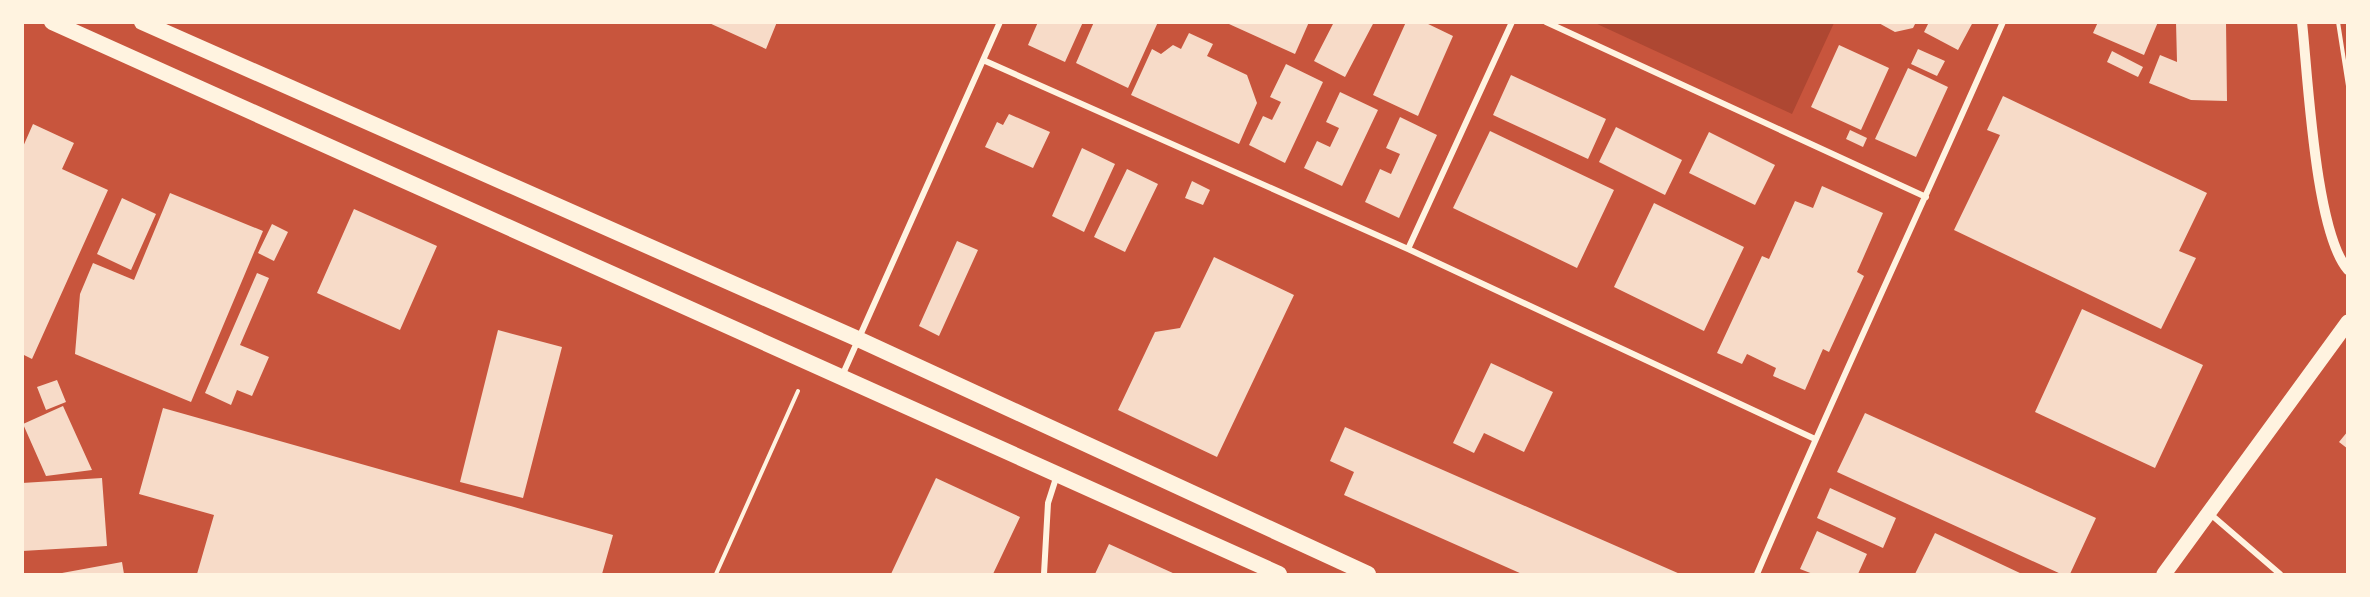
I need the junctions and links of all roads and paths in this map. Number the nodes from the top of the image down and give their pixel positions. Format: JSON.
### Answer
{"nodes":[{"id":1,"x":52,"y":22,"type":"edge"},
{"id":2,"x":142,"y":22,"type":"edge"},
{"id":3,"x":1000,"y":22,"type":"edge"},
{"id":4,"x":1512,"y":22,"type":"edge"},
{"id":5,"x":1546,"y":22,"type":"edge"},
{"id":6,"x":2002,"y":22,"type":"edge"},
{"id":7,"x":2302,"y":22,"type":"edge"},
{"id":8,"x":2338,"y":22,"type":"edge"},
{"id":9,"x":983,"y":60,"type":"junction"},
{"id":10,"x":2348,"y":86,"type":"edge"},
{"id":11,"x":1926,"y":197,"type":"junction"},
{"id":12,"x":1408,"y":249,"type":"junction"},
{"id":13,"x":2348,"y":270,"type":"edge"},
{"id":14,"x":2345,"y":332,"type":"edge"},
{"id":15,"x":858,"y":339,"type":"junction"},
{"id":16,"x":842,"y":376,"type":"junction"},
{"id":17,"x":798,"y":391,"type":"dead end"},
{"id":18,"x":1815,"y":439,"type":"junction"},
{"id":19,"x":1057,"y":474,"type":"junction"},
{"id":20,"x":2208,"y":512,"type":"junction"},
{"id":21,"x":716,"y":574,"type":"edge"},
{"id":22,"x":1044,"y":574,"type":"edge"},
{"id":23,"x":1279,"y":574,"type":"edge"},
{"id":24,"x":1368,"y":574,"type":"edge"},
{"id":25,"x":1757,"y":574,"type":"edge"},
{"id":26,"x":2163,"y":574,"type":"edge"},
{"id":27,"x":2280,"y":574,"type":"edge"}],
"edges":[{"from":1,"to":16,"type":"highway"},
{"from":2,"to":15,"type":"highway"},
{"from":3,"to":9,"type":"street"},
{"from":4,"to":12,"type":"street"},
{"from":5,"to":11,"type":"street"},
{"from":6,"to":11,"type":"street"},
{"from":7,"to":13,"type":"street"},
{"from":8,"to":10,"type":"path"},
{"from":9,"to":12,"type":"street"},
{"from":9,"to":15,"type":"street"},
{"from":11,"to":18,"type":"street"},
{"from":12,"to":18,"type":"street"},
{"from":14,"to":20,"type":"main road"},
{"from":15,"to":16,"type":"street"},
{"from":15,"to":24,"type":"highway"},
{"from":16,"to":19,"type":"highway"},
{"from":17,"to":21,"type":"path"},
{"from":18,"to":25,"type":"street"},
{"from":19,"to":22,"type":"street"},
{"from":19,"to":23,"type":"highway"},
{"from":20,"to":26,"type":"main road"},
{"from":20,"to":27,"type":"street"}]}
